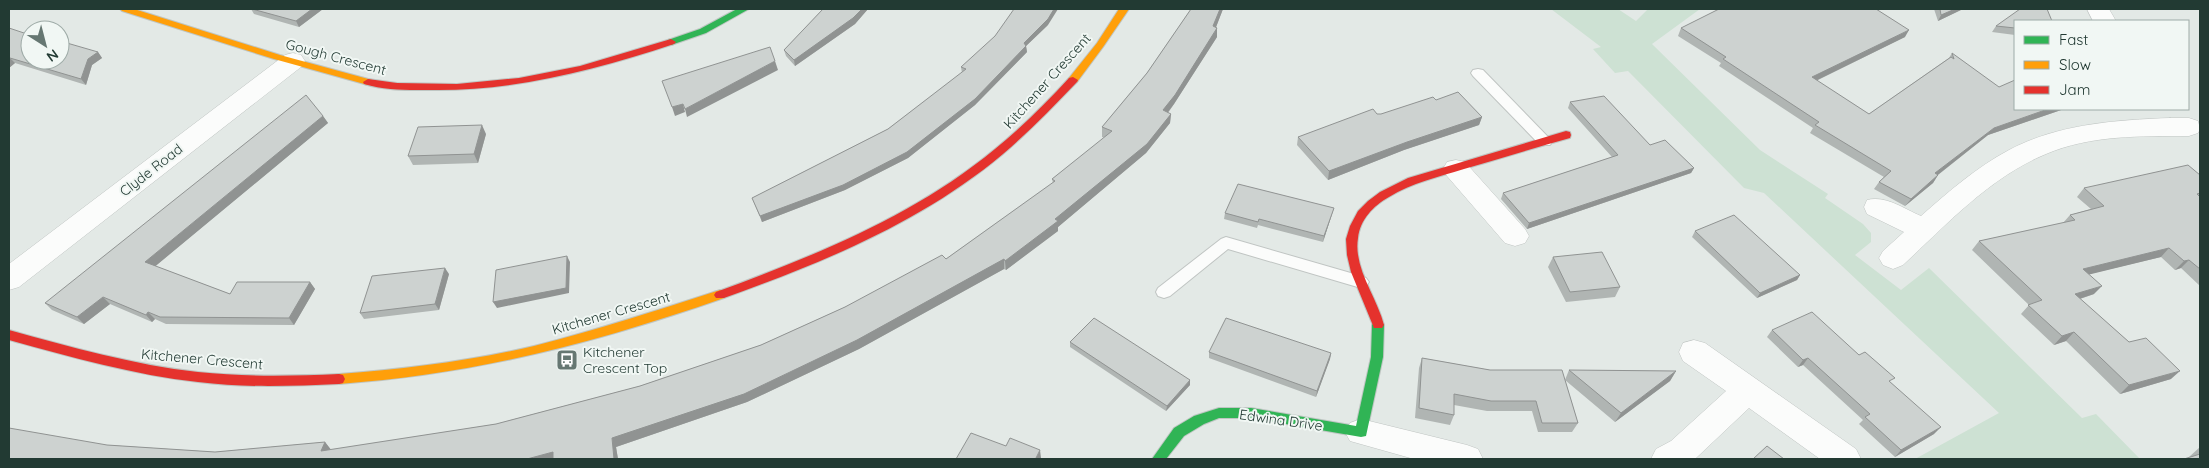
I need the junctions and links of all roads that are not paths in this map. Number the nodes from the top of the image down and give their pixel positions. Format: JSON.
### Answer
{"nodes":[{"id":1,"x":125,"y":9,"type":"edge"},
{"id":2,"x":744,"y":9,"type":"edge"},
{"id":3,"x":1124,"y":9,"type":"edge"},
{"id":4,"x":293,"y":61,"type":"junction"},
{"id":5,"x":1478,"y":73,"type":"dead end"},
{"id":6,"x":2187,"y":124,"type":"edge"},
{"id":7,"x":1566,"y":135,"type":"dead end"},
{"id":8,"x":1545,"y":142,"type":"junction"},
{"id":9,"x":1456,"y":168,"type":"junction"},
{"id":10,"x":1877,"y":207,"type":"dead end"},
{"id":11,"x":1924,"y":230,"type":"junction"},
{"id":12,"x":1515,"y":236,"type":"dead end"},
{"id":13,"x":1893,"y":258,"type":"dead end"},
{"id":14,"x":9,"y":280,"type":"edge"},
{"id":15,"x":1361,"y":282,"type":"junction"},
{"id":16,"x":1164,"y":292,"type":"dead end"},
{"id":17,"x":9,"y":334,"type":"edge"},
{"id":18,"x":1694,"y":352,"type":"dead end"},
{"id":19,"x":1747,"y":390,"type":"junction"},
{"id":20,"x":1361,"y":432,"type":"junction"},
{"id":21,"x":1158,"y":459,"type":"edge"},
{"id":22,"x":1467,"y":459,"type":"edge"},
{"id":23,"x":1667,"y":459,"type":"edge"},
{"id":24,"x":1845,"y":459,"type":"edge"}],
"edges":[{"from":1,"to":4,"type":"street","name":"Gough Crescent"},
{"from":2,"to":4,"type":"street","name":"Gough Crescent"},
{"from":3,"to":17,"type":"street","name":"Kitchener Crescent"},
{"from":4,"to":14,"type":"street","name":"Clyde Road"},
{"from":5,"to":8,"type":"lane"},
{"from":6,"to":11,"type":"street"},
{"from":7,"to":8,"type":"street"},
{"from":8,"to":9,"type":"street"},
{"from":9,"to":12,"type":"street"},
{"from":9,"to":15,"type":"street"},
{"from":10,"to":11,"type":"street"},
{"from":11,"to":13,"type":"street"},
{"from":15,"to":16,"type":"lane"},
{"from":15,"to":20,"type":"street"},
{"from":18,"to":19,"type":"street"},
{"from":19,"to":23,"type":"street"},
{"from":19,"to":24,"type":"street"},
{"from":20,"to":21,"type":"street","name":"Edwina Drive"},
{"from":20,"to":22,"type":"street","name":"Edwina Drive"}]}
